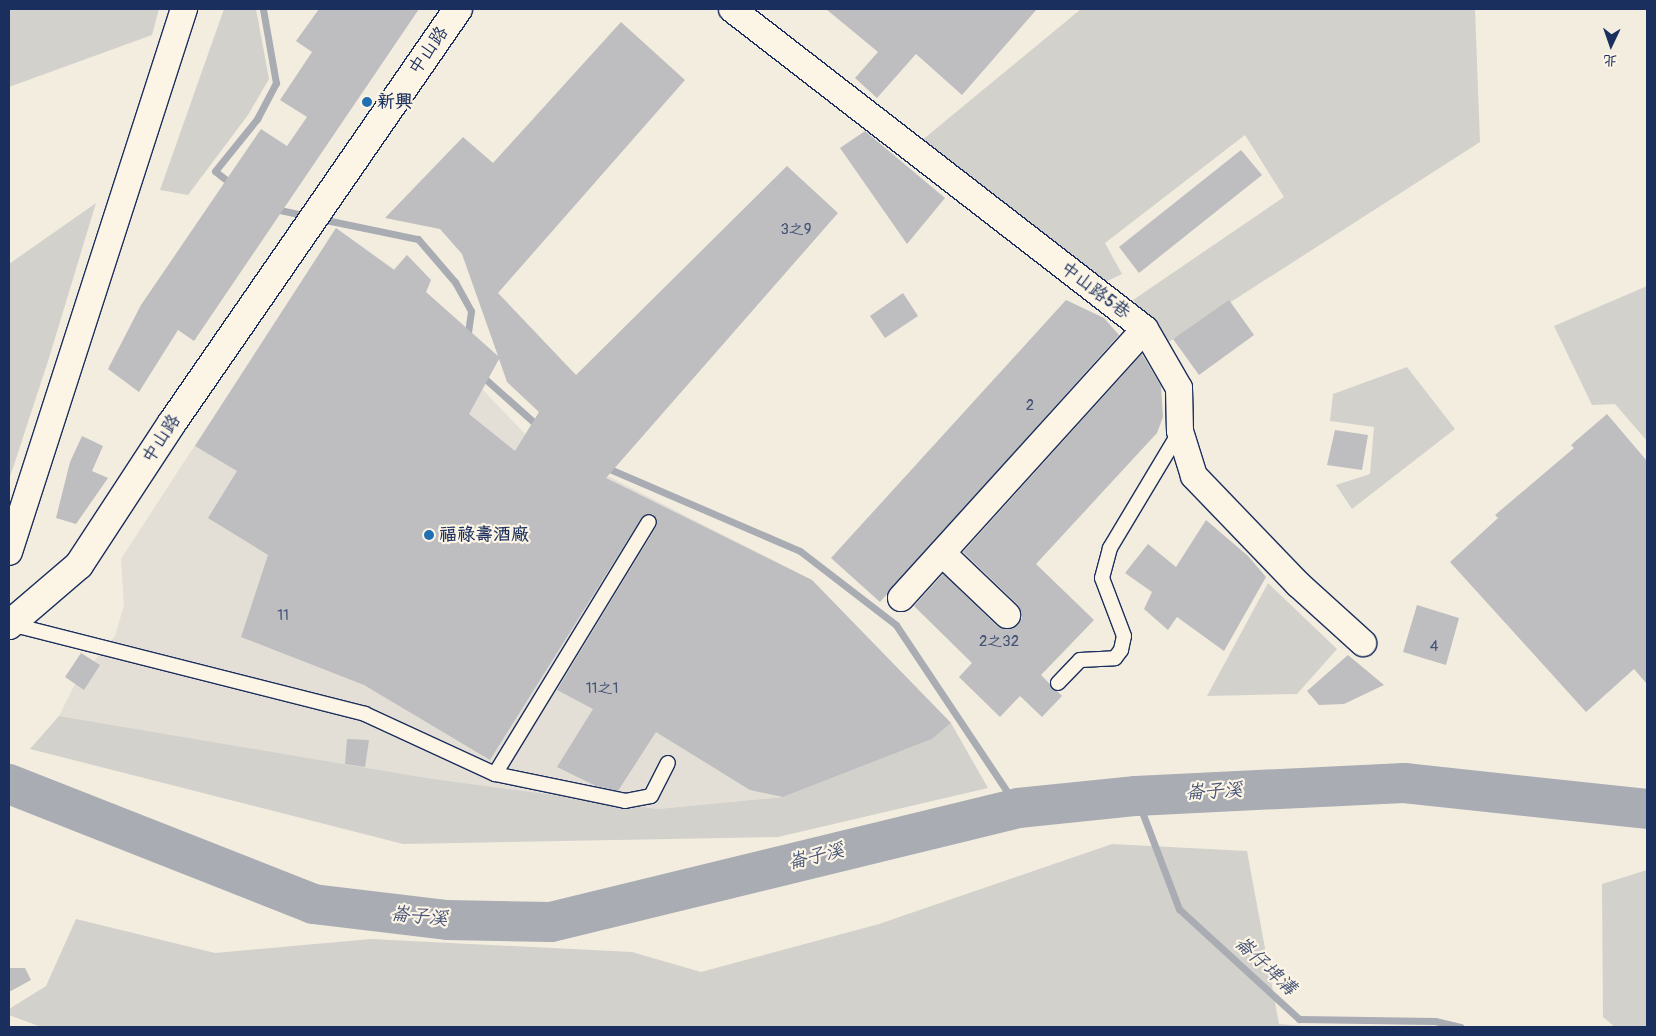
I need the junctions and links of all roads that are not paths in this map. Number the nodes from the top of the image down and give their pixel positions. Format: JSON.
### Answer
{"nodes":[{"id":1,"x":184,"y":9,"type":"edge"},
{"id":2,"x":732,"y":9,"type":"edge"},
{"id":3,"x":453,"y":10,"type":"edge"},
{"id":4,"x":1145,"y":329,"type":"junction"},
{"id":5,"x":1180,"y":431,"type":"junction"},
{"id":6,"x":649,"y":522,"type":"dead end"},
{"id":7,"x":9,"y":552,"type":"edge"},
{"id":8,"x":942,"y":552,"type":"junction"},
{"id":9,"x":901,"y":598,"type":"dead end"},
{"id":10,"x":1007,"y":615,"type":"dead end"},
{"id":11,"x":9,"y":621,"type":"edge"},
{"id":12,"x":1363,"y":643,"type":"dead end"},
{"id":13,"x":1058,"y":683,"type":"dead end"},
{"id":14,"x":668,"y":763,"type":"dead end"},
{"id":15,"x":495,"y":774,"type":"junction"}],
"edges":[{"from":1,"to":7,"type":"street"},
{"from":2,"to":4,"type":"street","name":"中山路5巷"},
{"from":3,"to":11,"type":"main road","name":"中山路"},
{"from":4,"to":5,"type":"street","name":"中山路5巷"},
{"from":4,"to":8,"type":"street"},
{"from":5,"to":12,"type":"street","name":"中山路5巷"},
{"from":5,"to":13,"type":"lane"},
{"from":6,"to":15,"type":"lane"},
{"from":8,"to":9,"type":"street"},
{"from":8,"to":10,"type":"street"},
{"from":11,"to":15,"type":"lane"},
{"from":14,"to":15,"type":"lane"}]}
